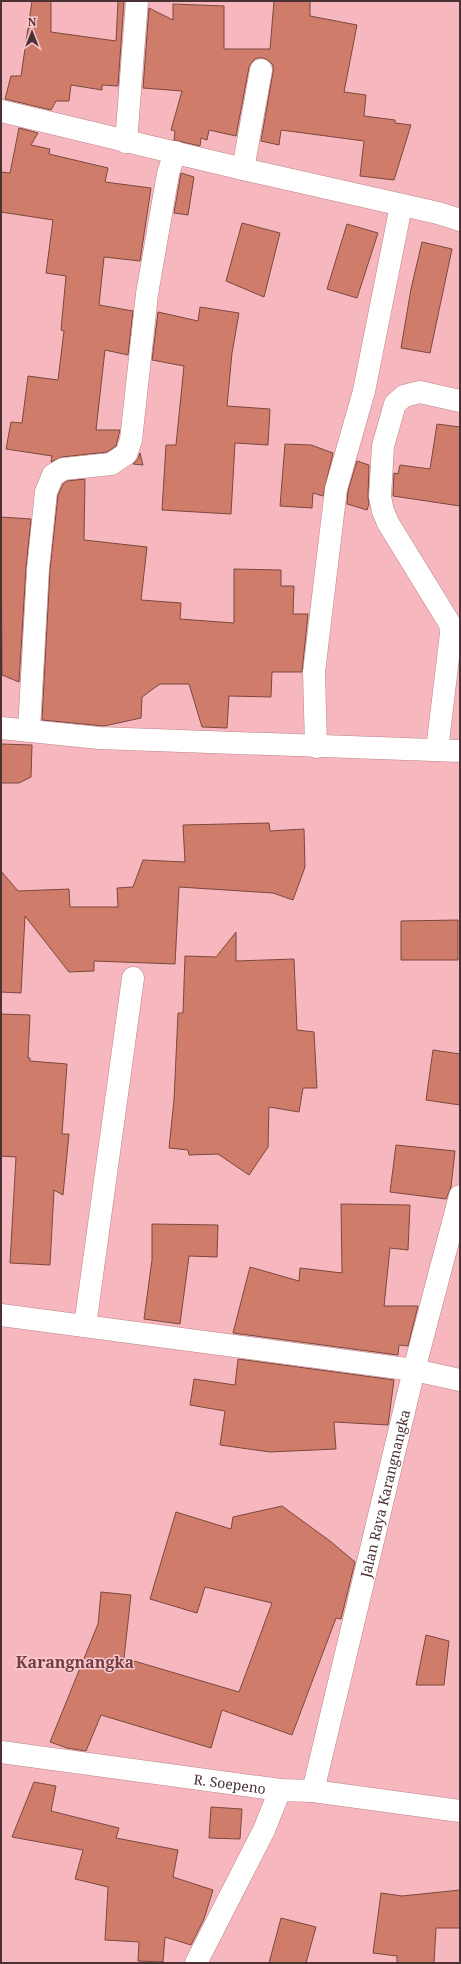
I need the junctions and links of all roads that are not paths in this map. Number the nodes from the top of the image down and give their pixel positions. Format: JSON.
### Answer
{"nodes":[{"id":1,"x":137,"y":1,"type":"edge"},
{"id":2,"x":261,"y":70,"type":"dead end"},
{"id":3,"x":1,"y":112,"type":"edge"},
{"id":4,"x":126,"y":142,"type":"junction"},
{"id":5,"x":175,"y":152,"type":"junction"},
{"id":6,"x":243,"y":170,"type":"junction"},
{"id":7,"x":401,"y":206,"type":"junction"},
{"id":8,"x":460,"y":220,"type":"edge"},
{"id":9,"x":460,"y":401,"type":"edge"},
{"id":10,"x":1,"y":728,"type":"edge"},
{"id":11,"x":28,"y":730,"type":"junction"},
{"id":12,"x":316,"y":747,"type":"junction"},
{"id":13,"x":437,"y":750,"type":"junction"},
{"id":14,"x":460,"y":751,"type":"edge"},
{"id":15,"x":133,"y":978,"type":"dead end"},
{"id":16,"x":460,"y":1196,"type":"edge"},
{"id":17,"x":1,"y":1315,"type":"edge"},
{"id":18,"x":85,"y":1326,"type":"junction"},
{"id":19,"x":414,"y":1370,"type":"junction"},
{"id":20,"x":460,"y":1380,"type":"edge"},
{"id":21,"x":1,"y":1752,"type":"edge"},
{"id":22,"x":280,"y":1790,"type":"junction"},
{"id":23,"x":313,"y":1791,"type":"junction"},
{"id":24,"x":460,"y":1811,"type":"edge"},
{"id":25,"x":196,"y":1963,"type":"edge"}],
"edges":[{"from":1,"to":4,"type":"street"},
{"from":2,"to":6,"type":"street"},
{"from":3,"to":4,"type":"street"},
{"from":4,"to":5,"type":"street"},
{"from":5,"to":6,"type":"street"},
{"from":5,"to":11,"type":"street"},
{"from":6,"to":7,"type":"street"},
{"from":7,"to":8,"type":"street"},
{"from":7,"to":12,"type":"street"},
{"from":9,"to":13,"type":"street"},
{"from":10,"to":11,"type":"street"},
{"from":11,"to":12,"type":"street"},
{"from":12,"to":13,"type":"street"},
{"from":13,"to":14,"type":"street"},
{"from":15,"to":18,"type":"street"},
{"from":16,"to":19,"type":"street","name":"Jalan Raya Karangnangka"},
{"from":17,"to":18,"type":"street"},
{"from":18,"to":19,"type":"street"},
{"from":19,"to":20,"type":"street"},
{"from":19,"to":23,"type":"street","name":"Jalan Raya Karangnangka"},
{"from":21,"to":22,"type":"street","name":"R. Soepeno"},
{"from":22,"to":23,"type":"street","name":"R. Soepeno"},
{"from":22,"to":25,"type":"street"},
{"from":23,"to":24,"type":"street","name":"R. Soepeno"}]}
